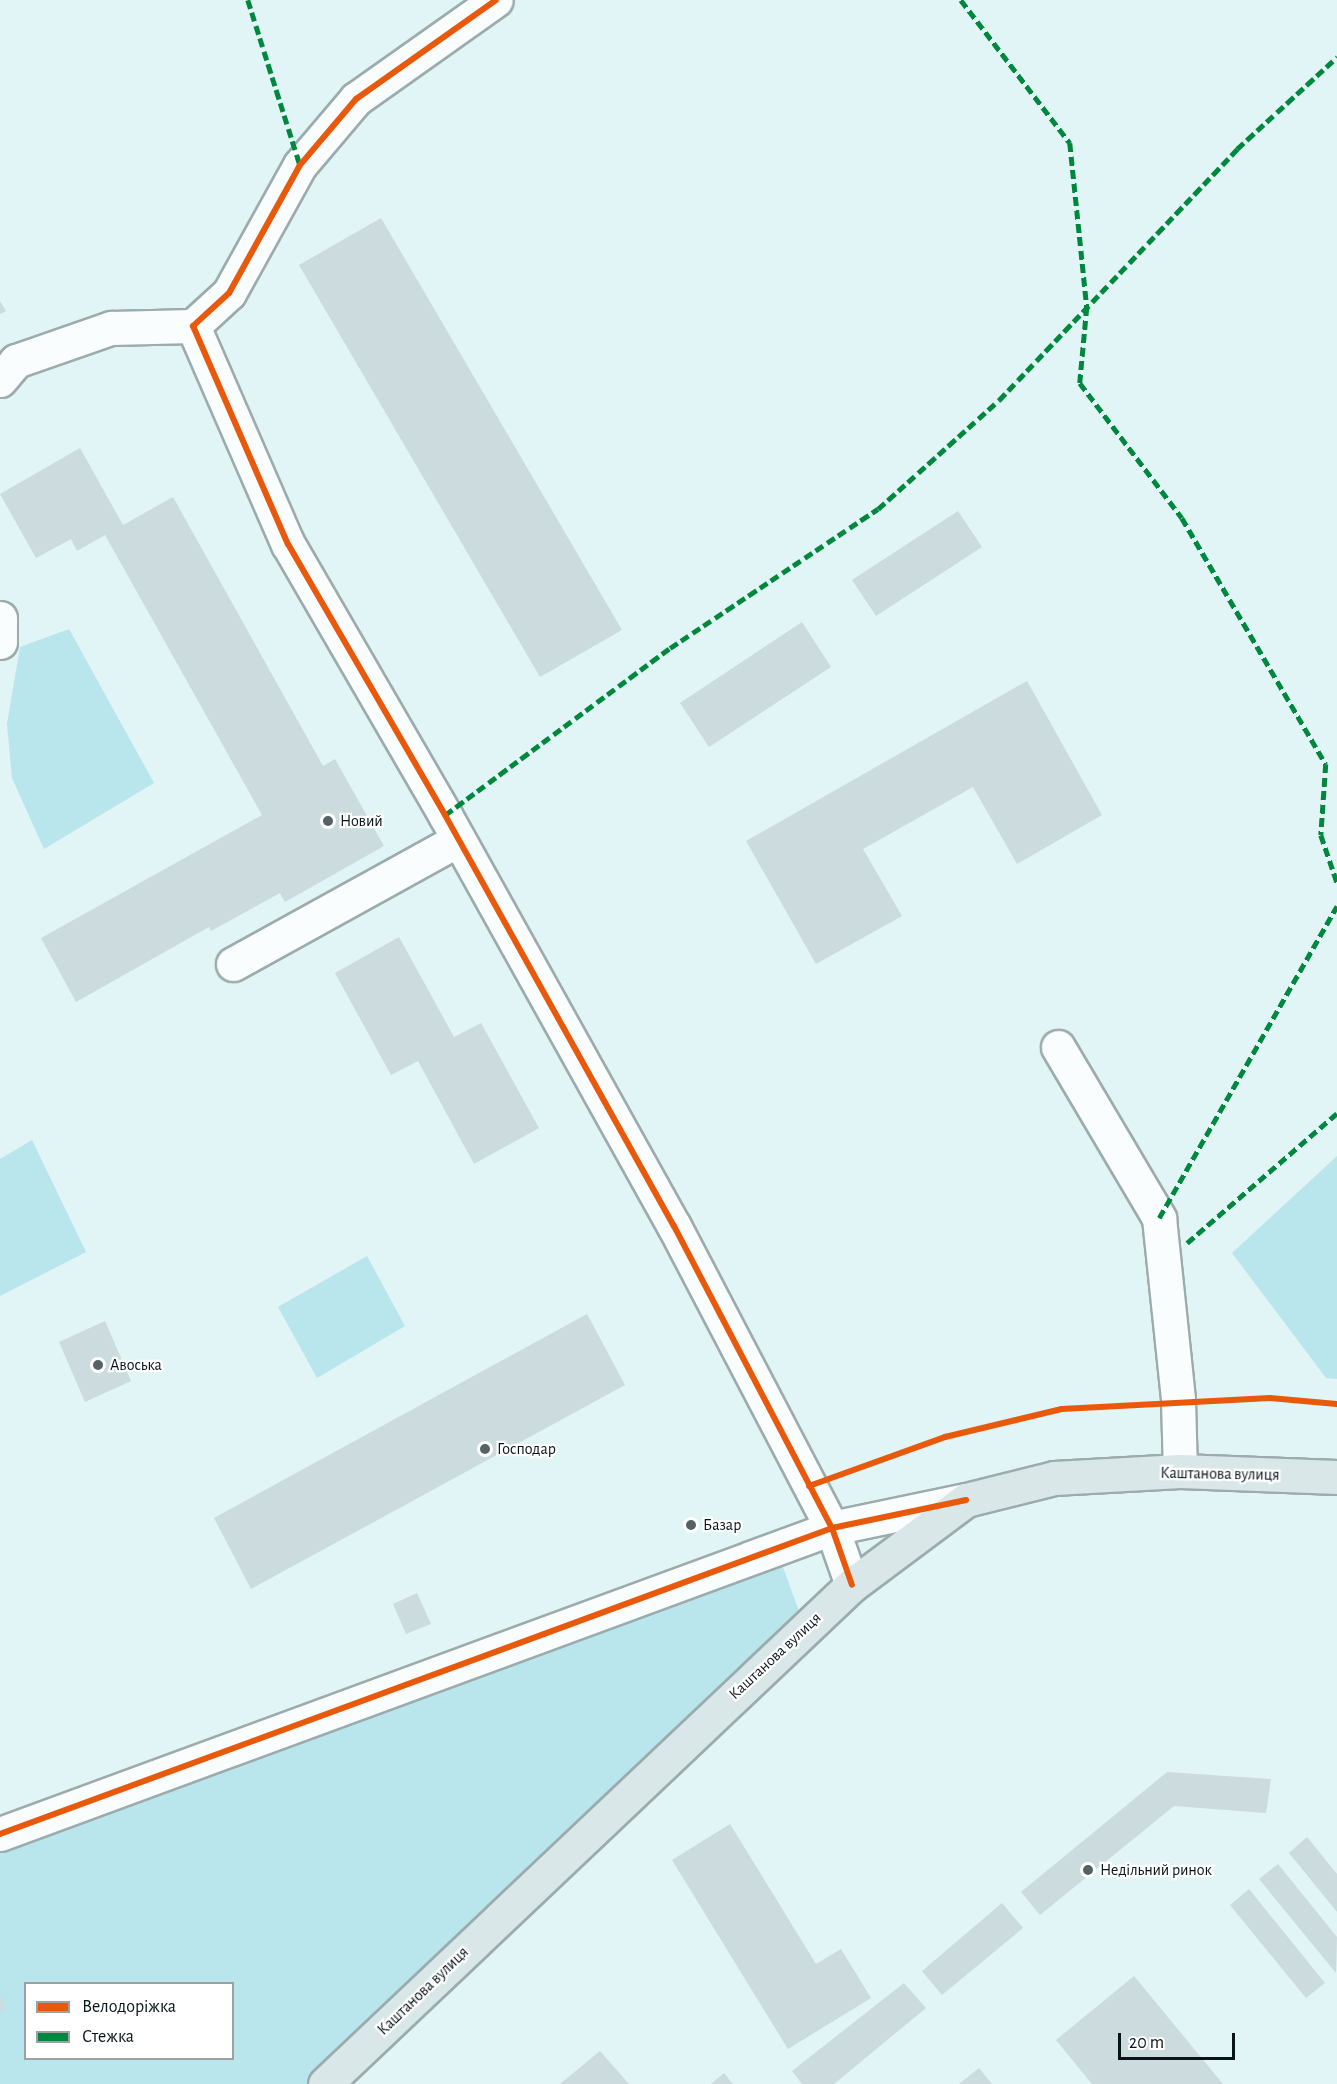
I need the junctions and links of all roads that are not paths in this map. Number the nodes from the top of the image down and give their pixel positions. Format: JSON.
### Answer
{"nodes":[{"id":1,"x":496,"y":0,"type":"edge"},
{"id":2,"x":193,"y":326,"type":"junction"},
{"id":3,"x":0,"y":380,"type":"edge"},
{"id":4,"x":0,"y":618,"type":"edge"},
{"id":5,"x":0,"y":642,"type":"edge"},
{"id":6,"x":458,"y":840,"type":"junction"},
{"id":7,"x":233,"y":964,"type":"dead end"},
{"id":8,"x":1058,"y":1047,"type":"dead end"},
{"id":9,"x":1180,"y":1471,"type":"junction"},
{"id":10,"x":1337,"y":1477,"type":"edge"},
{"id":11,"x":966,"y":1500,"type":"junction"},
{"id":12,"x":832,"y":1528,"type":"junction"},
{"id":13,"x":852,"y":1585,"type":"junction"},
{"id":14,"x":0,"y":1834,"type":"edge"},
{"id":15,"x":325,"y":2084,"type":"edge"}],
"edges":[{"from":1,"to":2,"type":"street"},
{"from":2,"to":3,"type":"street"},
{"from":2,"to":6,"type":"street"},
{"from":4,"to":5,"type":"street"},
{"from":6,"to":7,"type":"street"},
{"from":6,"to":12,"type":"street"},
{"from":8,"to":9,"type":"street"},
{"from":9,"to":10,"type":"main road","name":"Каштанова вулиця"},
{"from":9,"to":11,"type":"main road","name":"Каштанова вулиця"},
{"from":11,"to":12,"type":"street"},
{"from":11,"to":13,"type":"main road","name":"Каштанова вулиця"},
{"from":12,"to":13,"type":"street"},
{"from":12,"to":14,"type":"street"},
{"from":13,"to":15,"type":"main road","name":"Каштанова вулиця"}]}
